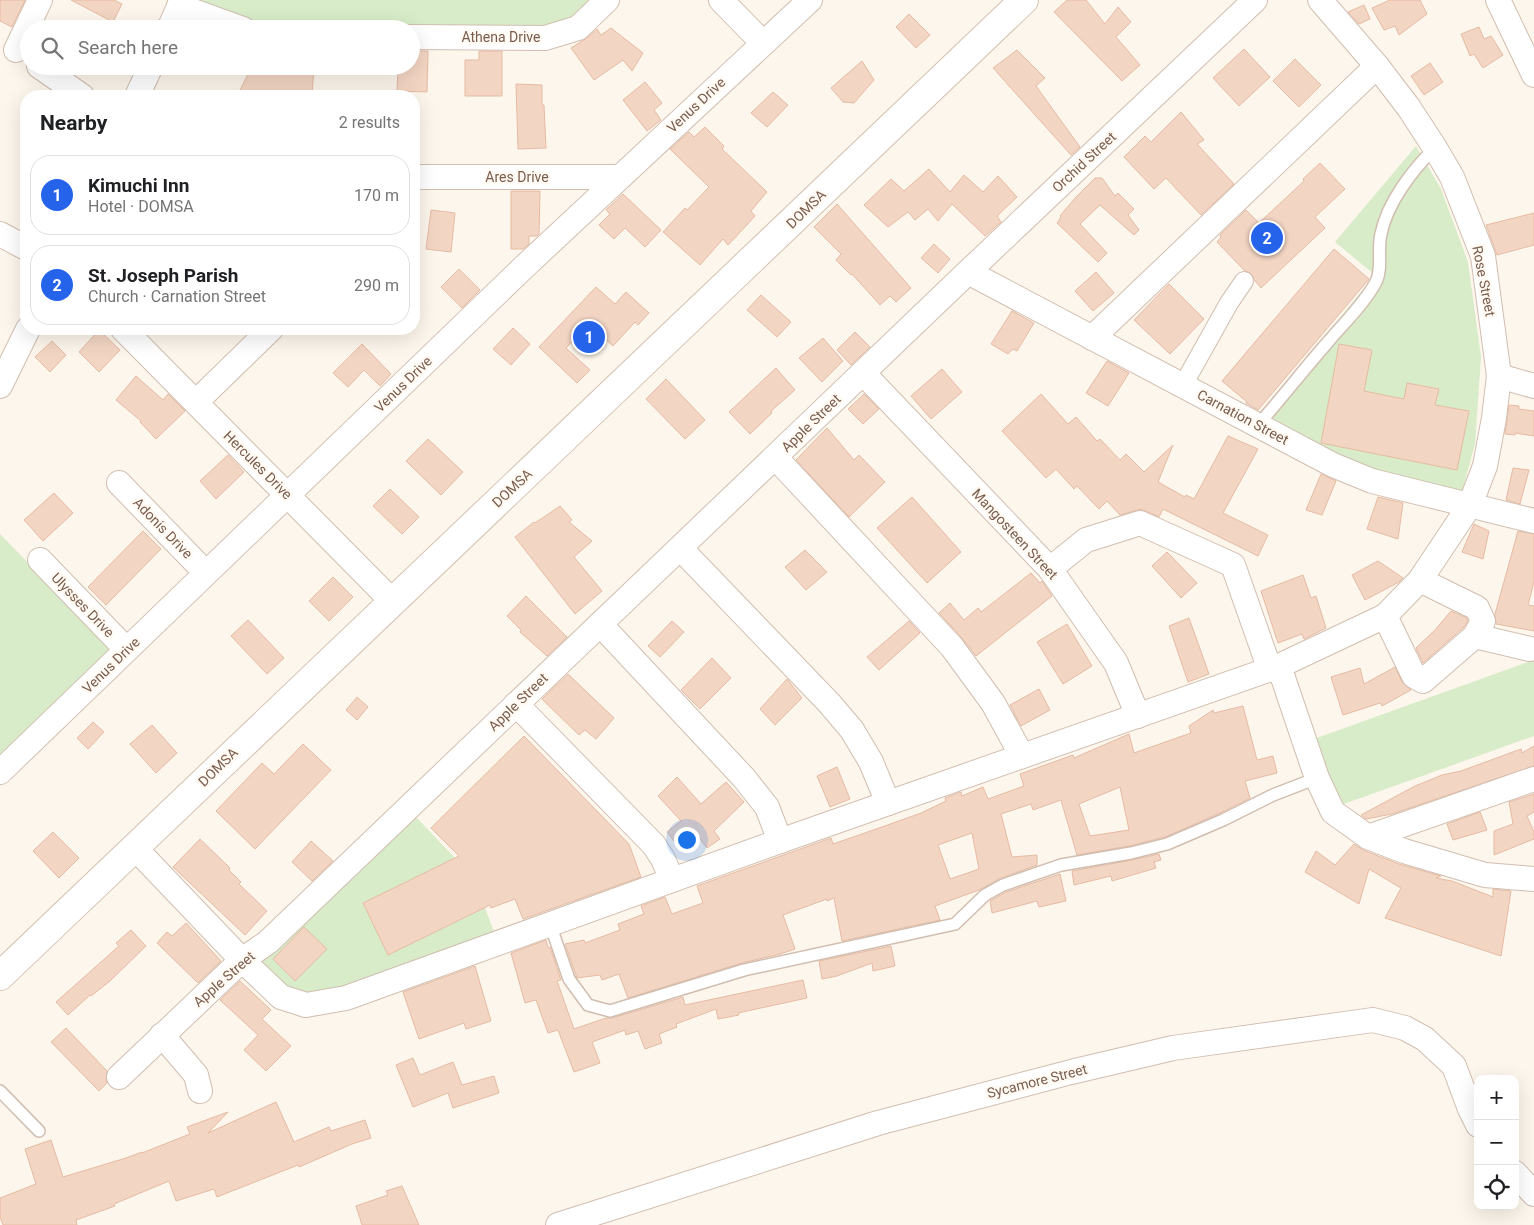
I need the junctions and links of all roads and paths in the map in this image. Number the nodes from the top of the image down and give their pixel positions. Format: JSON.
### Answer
{"nodes":[{"id":1,"x":40,"y":0,"type":"edge"},
{"id":2,"x":608,"y":0,"type":"edge"},
{"id":3,"x":721,"y":0,"type":"edge"},
{"id":4,"x":810,"y":0,"type":"edge"},
{"id":5,"x":1024,"y":0,"type":"edge"},
{"id":6,"x":1255,"y":0,"type":"edge"},
{"id":7,"x":1320,"y":0,"type":"edge"},
{"id":8,"x":1498,"y":0,"type":"edge"},
{"id":9,"x":181,"y":3,"type":"edge"},
{"id":10,"x":30,"y":20,"type":"edge"},
{"id":11,"x":173,"y":20,"type":"edge"},
{"id":12,"x":222,"y":20,"type":"edge"},
{"id":13,"x":420,"y":37,"type":"edge"},
{"id":14,"x":763,"y":43,"type":"junction"},
{"id":15,"x":1377,"y":66,"type":"junction"},
{"id":16,"x":52,"y":75,"type":"edge"},
{"id":17,"x":147,"y":75,"type":"edge"},
{"id":18,"x":1534,"y":75,"type":"edge"},
{"id":19,"x":73,"y":90,"type":"edge"},
{"id":20,"x":140,"y":90,"type":"edge"},
{"id":21,"x":1435,"y":148,"type":"junction"},
{"id":22,"x":619,"y":176,"type":"junction"},
{"id":23,"x":420,"y":177,"type":"edge"},
{"id":24,"x":0,"y":234,"type":"edge"},
{"id":25,"x":20,"y":245,"type":"edge"},
{"id":26,"x":968,"y":272,"type":"junction"},
{"id":27,"x":1244,"y":281,"type":"dead end"},
{"id":28,"x":914,"y":324,"type":"joint"},
{"id":29,"x":25,"y":335,"type":"edge"},
{"id":30,"x":129,"y":335,"type":"edge"},
{"id":31,"x":265,"y":335,"type":"edge"},
{"id":32,"x":1092,"y":338,"type":"junction"},
{"id":33,"x":863,"y":373,"type":"junction"},
{"id":34,"x":1499,"y":376,"type":"junction"},
{"id":35,"x":1183,"y":385,"type":"junction"},
{"id":36,"x":0,"y":386,"type":"edge"},
{"id":37,"x":1534,"y":386,"type":"edge"},
{"id":38,"x":196,"y":402,"type":"junction"},
{"id":39,"x":1257,"y":426,"type":"junction"},
{"id":40,"x":775,"y":458,"type":"junction"},
{"id":41,"x":119,"y":483,"type":"dead end"},
{"id":42,"x":287,"y":495,"type":"junction"},
{"id":43,"x":1470,"y":506,"type":"junction"},
{"id":44,"x":1534,"y":521,"type":"edge"},
{"id":45,"x":680,"y":548,"type":"junction"},
{"id":46,"x":40,"y":560,"type":"dead end"},
{"id":47,"x":1050,"y":569,"type":"junction"},
{"id":48,"x":1425,"y":572,"type":"junction"},
{"id":49,"x":206,"y":573,"type":"junction"},
{"id":50,"x":392,"y":601,"type":"junction"},
{"id":51,"x":1385,"y":616,"type":"junction"},
{"id":52,"x":600,"y":624,"type":"junction"},
{"id":53,"x":1476,"y":636,"type":"junction"},
{"id":54,"x":126,"y":649,"type":"junction"},
{"id":55,"x":1530,"y":649,"type":"dead end"},
{"id":56,"x":1274,"y":668,"type":"junction"},
{"id":57,"x":516,"y":704,"type":"junction"},
{"id":58,"x":1138,"y":716,"type":"junction"},
{"id":59,"x":1022,"y":756,"type":"junction"},
{"id":60,"x":0,"y":772,"type":"edge"},
{"id":61,"x":1317,"y":778,"type":"junction"},
{"id":62,"x":1534,"y":779,"type":"edge"},
{"id":63,"x":888,"y":803,"type":"junction"},
{"id":64,"x":1368,"y":837,"type":"junction"},
{"id":65,"x":780,"y":841,"type":"junction"},
{"id":66,"x":134,"y":847,"type":"junction"},
{"id":67,"x":1534,"y":879,"type":"edge"},
{"id":68,"x":672,"y":880,"type":"junction"},
{"id":69,"x":550,"y":924,"type":"junction"},
{"id":70,"x":242,"y":960,"type":"junction"},
{"id":71,"x":0,"y":976,"type":"edge"},
{"id":72,"x":162,"y":1035,"type":"junction"},
{"id":73,"x":120,"y":1077,"type":"dead end"},
{"id":74,"x":0,"y":1091,"type":"edge"},
{"id":75,"x":200,"y":1091,"type":"dead end"},
{"id":76,"x":1476,"y":1120,"type":"edge"},
{"id":77,"x":39,"y":1131,"type":"dead end"},
{"id":78,"x":1519,"y":1177,"type":"edge"},
{"id":79,"x":1534,"y":1194,"type":"edge"},
{"id":80,"x":558,"y":1225,"type":"edge"}],
"edges":[{"from":1,"to":10,"type":"street"},
{"from":2,"to":13,"type":"street","name":"Athena Drive"},
{"from":3,"to":14,"type":"street"},
{"from":4,"to":14,"type":"street","name":"Venus Drive"},
{"from":5,"to":50,"type":"main road","name":"DOMSA"},
{"from":6,"to":26,"type":"street","name":"Orchid Street"},
{"from":7,"to":15,"type":"street","name":"Rose Street"},
{"from":8,"to":18,"type":"street"},
{"from":9,"to":11,"type":"street"},
{"from":9,"to":12,"type":"street"},
{"from":14,"to":22,"type":"street","name":"Venus Drive"},
{"from":15,"to":21,"type":"street","name":"Rose Street"},
{"from":15,"to":32,"type":"street"},
{"from":16,"to":19,"type":"street"},
{"from":17,"to":20,"type":"street"},
{"from":21,"to":34,"type":"street","name":"Rose Street"},
{"from":21,"to":39,"type":"lane"},
{"from":22,"to":23,"type":"street","name":"Ares Drive"},
{"from":22,"to":42,"type":"street","name":"Venus Drive"},
{"from":24,"to":25,"type":"street"},
{"from":26,"to":28,"type":"street","name":"Orchid Street"},
{"from":26,"to":32,"type":"street","name":"Carnation Street"},
{"from":27,"to":35,"type":"street"},
{"from":28,"to":33,"type":"street","name":"Apple Street"},
{"from":29,"to":36,"type":"street"},
{"from":30,"to":38,"type":"street","name":"Hercules Drive"},
{"from":31,"to":38,"type":"street"},
{"from":32,"to":35,"type":"street","name":"Carnation Street"},
{"from":33,"to":40,"type":"street","name":"Apple Street"},
{"from":33,"to":47,"type":"street","name":"Mangosteen Street"},
{"from":34,"to":37,"type":"street"},
{"from":34,"to":43,"type":"street","name":"Rose Street"},
{"from":35,"to":39,"type":"street","name":"Carnation Street"},
{"from":38,"to":42,"type":"street","name":"Hercules Drive"},
{"from":39,"to":43,"type":"street","name":"Carnation Street"},
{"from":40,"to":45,"type":"street","name":"Apple Street"},
{"from":40,"to":59,"type":"street"},
{"from":41,"to":49,"type":"street","name":"Adonis Drive"},
{"from":42,"to":49,"type":"street","name":"Venus Drive"},
{"from":42,"to":50,"type":"street","name":"Hercules Drive"},
{"from":43,"to":44,"type":"street","name":"Carnation Street"},
{"from":43,"to":48,"type":"street","name":"Rose Street"},
{"from":45,"to":52,"type":"street","name":"Apple Street"},
{"from":45,"to":63,"type":"street"},
{"from":46,"to":54,"type":"street","name":"Ulysses Drive"},
{"from":47,"to":56,"type":"street"},
{"from":47,"to":58,"type":"street","name":"Mangosteen Street"},
{"from":48,"to":51,"type":"street","name":"Rose Street"},
{"from":48,"to":53,"type":"street"},
{"from":49,"to":54,"type":"street","name":"Venus Drive"},
{"from":50,"to":66,"type":"main road","name":"DOMSA"},
{"from":51,"to":53,"type":"street"},
{"from":51,"to":56,"type":"street"},
{"from":52,"to":57,"type":"street","name":"Apple Street"},
{"from":52,"to":65,"type":"street"},
{"from":53,"to":55,"type":"street"},
{"from":54,"to":60,"type":"street","name":"Venus Drive"},
{"from":56,"to":58,"type":"street"},
{"from":56,"to":61,"type":"street"},
{"from":57,"to":68,"type":"street"},
{"from":57,"to":70,"type":"street","name":"Apple Street"},
{"from":58,"to":59,"type":"street"},
{"from":59,"to":63,"type":"street"},
{"from":61,"to":64,"type":"street"},
{"from":61,"to":69,"type":"lane"},
{"from":62,"to":64,"type":"street"},
{"from":63,"to":65,"type":"street"},
{"from":64,"to":67,"type":"street"},
{"from":65,"to":68,"type":"street"},
{"from":66,"to":70,"type":"street"},
{"from":66,"to":71,"type":"main road","name":"DOMSA"},
{"from":68,"to":69,"type":"street"},
{"from":69,"to":70,"type":"street"},
{"from":70,"to":72,"type":"street","name":"Apple Street"},
{"from":72,"to":73,"type":"street","name":"Apple Street"},
{"from":72,"to":75,"type":"street"},
{"from":74,"to":77,"type":"lane"},
{"from":76,"to":80,"type":"street","name":"Sycamore Street"},
{"from":78,"to":79,"type":"street"}]}
